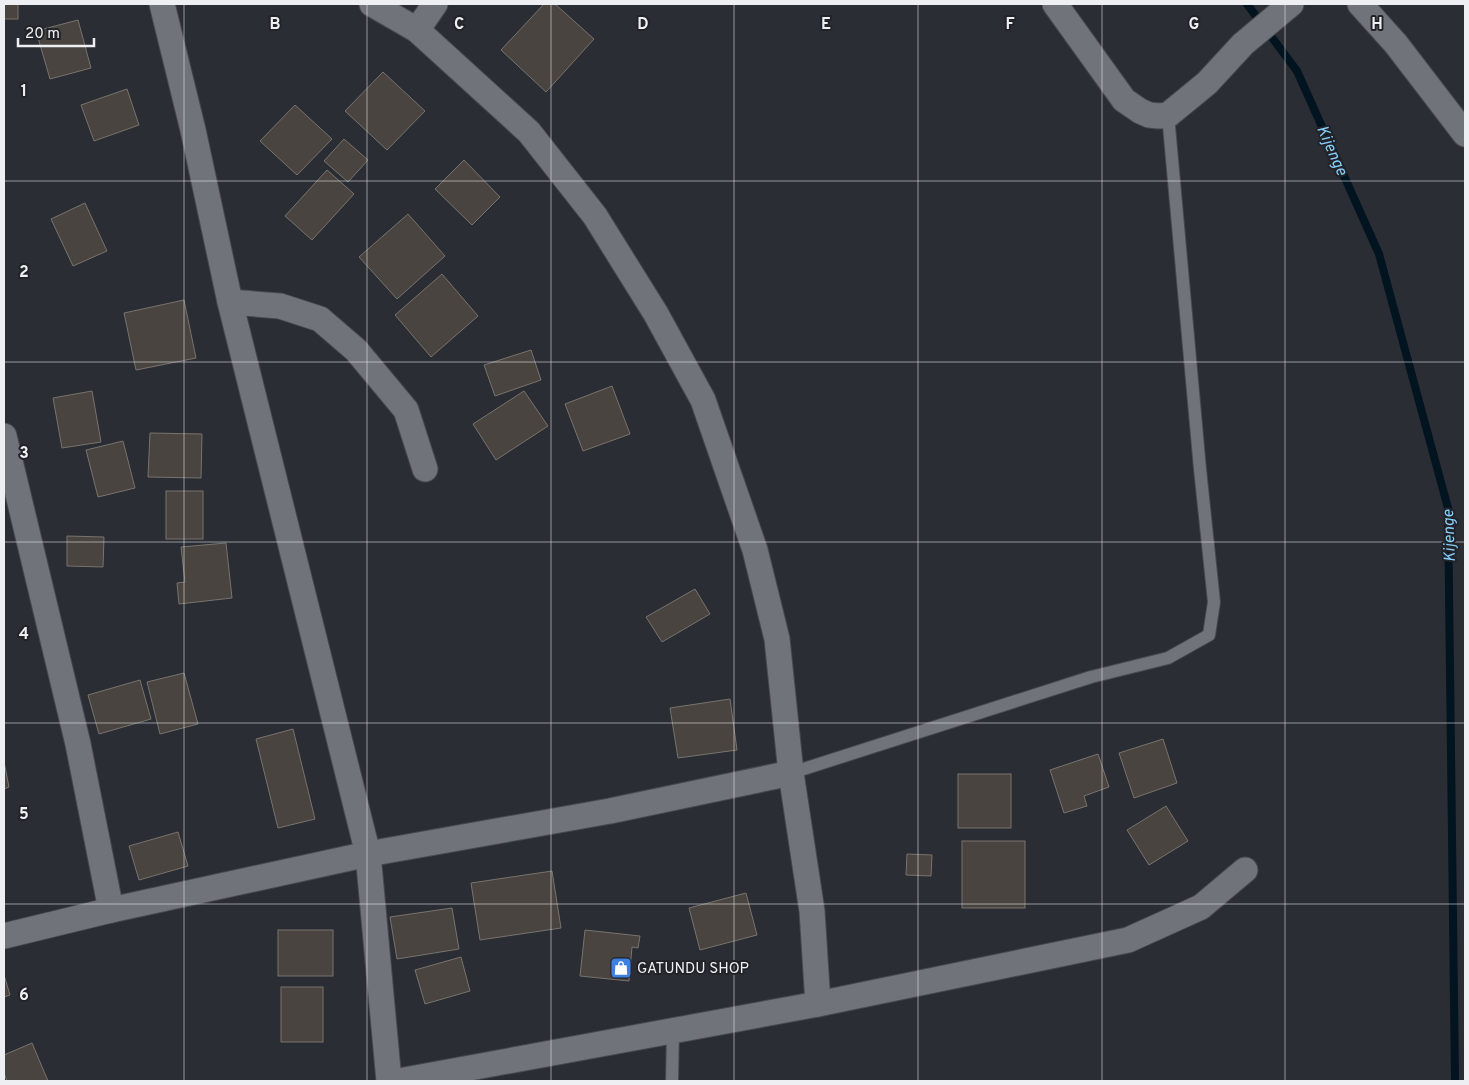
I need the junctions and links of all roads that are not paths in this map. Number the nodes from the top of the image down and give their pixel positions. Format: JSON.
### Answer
{"nodes":[{"id":1,"x":162,"y":4,"type":"edge"},
{"id":2,"x":372,"y":4,"type":"edge"},
{"id":3,"x":435,"y":4,"type":"edge"},
{"id":4,"x":1055,"y":4,"type":"edge"},
{"id":5,"x":1360,"y":4,"type":"edge"},
{"id":6,"x":1283,"y":10,"type":"edge"},
{"id":7,"x":417,"y":30,"type":"junction"},
{"id":8,"x":1168,"y":115,"type":"junction"},
{"id":9,"x":1465,"y":134,"type":"edge"},
{"id":10,"x":230,"y":302,"type":"junction"},
{"id":11,"x":4,"y":436,"type":"edge"},
{"id":12,"x":425,"y":469,"type":"dead end"},
{"id":13,"x":791,"y":773,"type":"junction"},
{"id":14,"x":368,"y":854,"type":"junction"},
{"id":15,"x":1245,"y":870,"type":"dead end"},
{"id":16,"x":111,"y":910,"type":"junction"},
{"id":17,"x":4,"y":936,"type":"edge"},
{"id":18,"x":818,"y":1004,"type":"junction"},
{"id":19,"x":673,"y":1030,"type":"junction"},
{"id":20,"x":389,"y":1081,"type":"edge"},
{"id":21,"x":399,"y":1081,"type":"edge"},
{"id":22,"x":672,"y":1081,"type":"edge"}],
"edges":[{"from":1,"to":10,"type":"street"},
{"from":2,"to":7,"type":"street"},
{"from":3,"to":7,"type":"street"},
{"from":4,"to":8,"type":"street"},
{"from":5,"to":9,"type":"street"},
{"from":6,"to":8,"type":"street"},
{"from":7,"to":13,"type":"street"},
{"from":8,"to":13,"type":"lane"},
{"from":10,"to":12,"type":"street"},
{"from":10,"to":14,"type":"street"},
{"from":11,"to":16,"type":"street"},
{"from":13,"to":14,"type":"street"},
{"from":13,"to":18,"type":"street"},
{"from":14,"to":16,"type":"street"},
{"from":14,"to":20,"type":"street"},
{"from":15,"to":18,"type":"street"},
{"from":16,"to":17,"type":"street"},
{"from":18,"to":19,"type":"street"},
{"from":19,"to":21,"type":"street"},
{"from":19,"to":22,"type":"lane"}]}
